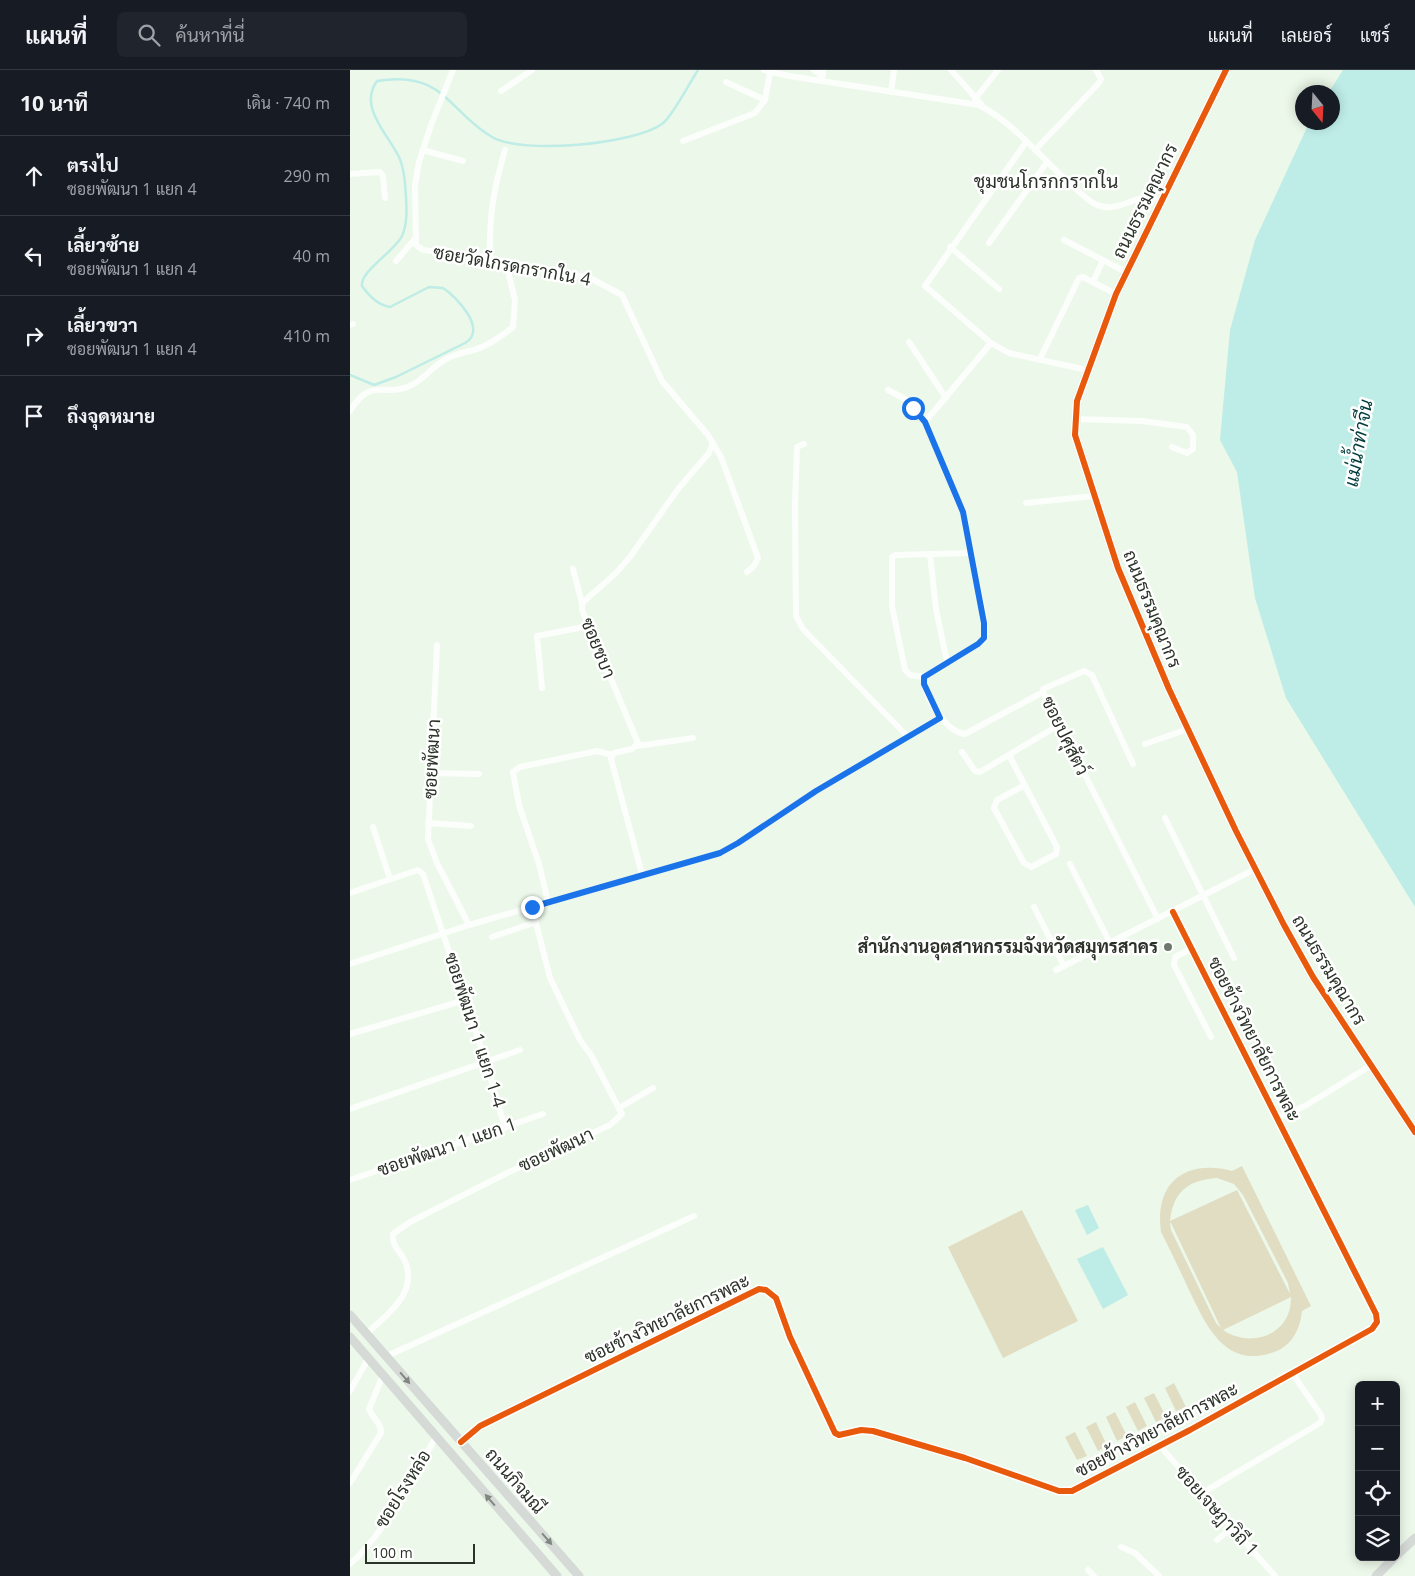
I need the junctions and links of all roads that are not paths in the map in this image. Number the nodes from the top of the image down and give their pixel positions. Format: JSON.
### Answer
{"nodes":[{"id":1,"x":453,"y":70,"type":"edge"},
{"id":2,"x":532,"y":70,"type":"edge"},
{"id":3,"x":814,"y":70,"type":"edge"},
{"id":4,"x":894,"y":70,"type":"edge"},
{"id":5,"x":951,"y":70,"type":"edge"},
{"id":6,"x":998,"y":70,"type":"edge"},
{"id":7,"x":1096,"y":70,"type":"edge"},
{"id":8,"x":1226,"y":70,"type":"edge"},
{"id":9,"x":767,"y":71,"type":"edge"},
{"id":10,"x":822,"y":75,"type":"edge"},
{"id":11,"x":726,"y":82,"type":"dead end"},
{"id":12,"x":500,"y":91,"type":"dead end"},
{"id":13,"x":891,"y":92,"type":"junction"},
{"id":14,"x":975,"y":99,"type":"junction"},
{"id":15,"x":765,"y":100,"type":"junction"},
{"id":16,"x":988,"y":110,"type":"junction"},
{"id":17,"x":683,"y":140,"type":"dead end"},
{"id":18,"x":1026,"y":142,"type":"junction"},
{"id":19,"x":423,"y":150,"type":"junction"},
{"id":20,"x":505,"y":150,"type":"dead end"},
{"id":21,"x":1034,"y":150,"type":"junction"},
{"id":22,"x":463,"y":161,"type":"dead end"},
{"id":23,"x":1047,"y":162,"type":"junction"},
{"id":24,"x":350,"y":174,"type":"edge"},
{"id":25,"x":385,"y":198,"type":"dead end"},
{"id":26,"x":1160,"y":200,"type":"junction"},
{"id":27,"x":414,"y":240,"type":"junction"},
{"id":28,"x":1064,"y":240,"type":"dead end"},
{"id":29,"x":989,"y":243,"type":"dead end"},
{"id":30,"x":950,"y":247,"type":"junction"},
{"id":31,"x":490,"y":259,"type":"junction"},
{"id":32,"x":1103,"y":260,"type":"junction"},
{"id":33,"x":396,"y":261,"type":"dead end"},
{"id":34,"x":506,"y":263,"type":"junction"},
{"id":35,"x":1126,"y":272,"type":"junction"},
{"id":36,"x":1093,"y":282,"type":"junction"},
{"id":37,"x":999,"y":289,"type":"dead end"},
{"id":38,"x":1116,"y":294,"type":"junction"},
{"id":39,"x":909,"y":342,"type":"dead end"},
{"id":40,"x":991,"y":343,"type":"junction"},
{"id":41,"x":1040,"y":359,"type":"junction"},
{"id":42,"x":1086,"y":370,"type":"junction"},
{"id":43,"x":888,"y":390,"type":"dead end"},
{"id":44,"x":946,"y":398,"type":"junction"},
{"id":45,"x":350,"y":411,"type":"edge"},
{"id":46,"x":1074,"y":419,"type":"junction"},
{"id":47,"x":925,"y":422,"type":"junction"},
{"id":48,"x":713,"y":444,"type":"junction"},
{"id":49,"x":804,"y":444,"type":"dead end"},
{"id":50,"x":1172,"y":447,"type":"dead end"},
{"id":51,"x":1094,"y":496,"type":"junction"},
{"id":52,"x":1026,"y":503,"type":"dead end"},
{"id":53,"x":970,"y":553,"type":"junction"},
{"id":54,"x":930,"y":554,"type":"junction"},
{"id":55,"x":573,"y":569,"type":"dead end"},
{"id":56,"x":747,"y":572,"type":"dead end"},
{"id":57,"x":582,"y":602,"type":"junction"},
{"id":58,"x":589,"y":626,"type":"junction"},
{"id":59,"x":437,"y":645,"type":"dead end"},
{"id":60,"x":947,"y":662,"type":"junction"},
{"id":61,"x":924,"y":677,"type":"junction"},
{"id":62,"x":542,"y":688,"type":"dead end"},
{"id":63,"x":1042,"y":692,"type":"junction"},
{"id":64,"x":940,"y":718,"type":"junction"},
{"id":65,"x":1059,"y":725,"type":"junction"},
{"id":66,"x":1188,"y":729,"type":"junction"},
{"id":67,"x":907,"y":736,"type":"junction"},
{"id":68,"x":693,"y":738,"type":"dead end"},
{"id":69,"x":1145,"y":744,"type":"dead end"},
{"id":70,"x":637,"y":746,"type":"junction"},
{"id":71,"x":962,"y":752,"type":"dead end"},
{"id":72,"x":612,"y":755,"type":"junction"},
{"id":73,"x":1009,"y":756,"type":"junction"},
{"id":74,"x":1133,"y":764,"type":"dead end"},
{"id":75,"x":430,"y":773,"type":"junction"},
{"id":76,"x":479,"y":774,"type":"dead end"},
{"id":77,"x":1025,"y":785,"type":"junction"},
{"id":78,"x":1165,"y":818,"type":"dead end"},
{"id":79,"x":428,"y":823,"type":"junction"},
{"id":80,"x":471,"y":826,"type":"dead end"},
{"id":81,"x":373,"y":827,"type":"dead end"},
{"id":82,"x":1070,"y":864,"type":"dead end"},
{"id":83,"x":1255,"y":869,"type":"junction"},
{"id":84,"x":642,"y":874,"type":"junction"},
{"id":85,"x":390,"y":879,"type":"junction"},
{"id":86,"x":350,"y":893,"type":"edge"},
{"id":87,"x":1202,"y":897,"type":"junction"},
{"id":88,"x":548,"y":902,"type":"junction"},
{"id":89,"x":532,"y":907,"type":"junction"},
{"id":90,"x":1034,"y":907,"type":"dead end"},
{"id":91,"x":1173,"y":912,"type":"junction"},
{"id":92,"x":1158,"y":919,"type":"junction"},
{"id":93,"x":536,"y":922,"type":"junction"},
{"id":94,"x":469,"y":925,"type":"junction"},
{"id":95,"x":443,"y":934,"type":"junction"},
{"id":96,"x":492,"y":936,"type":"dead end"},
{"id":97,"x":1110,"y":943,"type":"junction"},
{"id":98,"x":1191,"y":949,"type":"junction"},
{"id":99,"x":1234,"y":958,"type":"dead end"},
{"id":100,"x":350,"y":964,"type":"edge"},
{"id":101,"x":1064,"y":966,"type":"junction"},
{"id":102,"x":1056,"y":970,"type":"dead end"},
{"id":103,"x":464,"y":1000,"type":"junction"},
{"id":104,"x":350,"y":1034,"type":"edge"},
{"id":105,"x":1211,"y":1037,"type":"dead end"},
{"id":106,"x":520,"y":1050,"type":"dead end"},
{"id":107,"x":486,"y":1062,"type":"junction"},
{"id":108,"x":1370,"y":1066,"type":"junction"},
{"id":109,"x":653,"y":1088,"type":"dead end"},
{"id":110,"x":619,"y":1108,"type":"junction"},
{"id":111,"x":350,"y":1109,"type":"edge"},
{"id":112,"x":543,"y":1114,"type":"dead end"},
{"id":113,"x":1277,"y":1118,"type":"junction"},
{"id":114,"x":505,"y":1128,"type":"junction"},
{"id":115,"x":1415,"y":1132,"type":"edge"},
{"id":116,"x":350,"y":1180,"type":"edge"},
{"id":117,"x":694,"y":1216,"type":"dead end"},
{"id":118,"x":350,"y":1315,"type":"edge"},
{"id":119,"x":366,"y":1334,"type":"junction"},
{"id":120,"x":350,"y":1337,"type":"edge"},
{"id":121,"x":387,"y":1356,"type":"junction"},
{"id":122,"x":368,"y":1358,"type":"junction"},
{"id":123,"x":1292,"y":1373,"type":"junction"},
{"id":124,"x":383,"y":1375,"type":"junction"},
{"id":125,"x":350,"y":1391,"type":"edge"},
{"id":126,"x":436,"y":1437,"type":"junction"},
{"id":127,"x":461,"y":1442,"type":"junction"},
{"id":128,"x":1160,"y":1446,"type":"junction"},
{"id":129,"x":350,"y":1483,"type":"edge"},
{"id":130,"x":1202,"y":1493,"type":"junction"},
{"id":131,"x":1232,"y":1528,"type":"junction"},
{"id":132,"x":1415,"y":1538,"type":"edge"},
{"id":133,"x":1218,"y":1540,"type":"dead end"},
{"id":134,"x":1121,"y":1547,"type":"dead end"},
{"id":135,"x":1400,"y":1553,"type":"edge"},
{"id":136,"x":1392,"y":1561,"type":"edge"},
{"id":137,"x":350,"y":1564,"type":"edge"},
{"id":138,"x":1088,"y":1570,"type":"dead end"},
{"id":139,"x":557,"y":1576,"type":"edge"},
{"id":140,"x":579,"y":1576,"type":"edge"},
{"id":141,"x":1094,"y":1576,"type":"edge"},
{"id":142,"x":1159,"y":1576,"type":"edge"},
{"id":143,"x":1275,"y":1576,"type":"edge"},
{"id":144,"x":1376,"y":1576,"type":"edge"}],
"edges":[{"from":1,"to":19,"type":"street","name":"ซอยวัดโกรดกรากใน 4"},
{"from":2,"to":12,"type":"street"},
{"from":3,"to":10,"type":"street"},
{"from":4,"to":13,"type":"street"},
{"from":5,"to":14,"type":"street"},
{"from":6,"to":14,"type":"street"},
{"from":7,"to":21,"type":"street"},
{"from":8,"to":26,"type":"street","name":"ถนนธรรมคุณากร"},
{"from":9,"to":10,"type":"street"},
{"from":9,"to":15,"type":"street"},
{"from":10,"to":13,"type":"street"},
{"from":11,"to":15,"type":"street"},
{"from":13,"to":16,"type":"street"},
{"from":14,"to":16,"type":"street"},
{"from":15,"to":17,"type":"street"},
{"from":16,"to":18,"type":"street"},
{"from":18,"to":21,"type":"street"},
{"from":18,"to":30,"type":"street"},
{"from":19,"to":22,"type":"street"},
{"from":19,"to":27,"type":"street","name":"ซอยวัดโกรดกรากใน 4"},
{"from":20,"to":31,"type":"street"},
{"from":21,"to":23,"type":"street"},
{"from":23,"to":26,"type":"street"},
{"from":23,"to":29,"type":"street"},
{"from":24,"to":25,"type":"street"},
{"from":26,"to":35,"type":"street","name":"ถนนธรรมคุณากร"},
{"from":27,"to":31,"type":"street","name":"ซอยวัดโกรดกรากใน 4"},
{"from":27,"to":33,"type":"street"},
{"from":28,"to":32,"type":"street"},
{"from":30,"to":37,"type":"street"},
{"from":30,"to":40,"type":"street"},
{"from":31,"to":34,"type":"street","name":"ซอยวัดโกรดกรากใน 4"},
{"from":32,"to":35,"type":"street"},
{"from":32,"to":36,"type":"street"},
{"from":34,"to":45,"type":"street"},
{"from":34,"to":48,"type":"street","name":"ซอยวัดโกรดกรากใน 4"},
{"from":35,"to":38,"type":"street","name":"ถนนธรรมคุณากร"},
{"from":36,"to":38,"type":"street"},
{"from":36,"to":41,"type":"street"},
{"from":38,"to":42,"type":"street","name":"ถนนธรรมคุณากร"},
{"from":39,"to":44,"type":"street"},
{"from":40,"to":41,"type":"street"},
{"from":40,"to":44,"type":"street"},
{"from":41,"to":42,"type":"street"},
{"from":42,"to":46,"type":"street","name":"ถนนธรรมคุณากร"},
{"from":43,"to":47,"type":"street"},
{"from":44,"to":47,"type":"street"},
{"from":46,"to":50,"type":"street"},
{"from":46,"to":51,"type":"street","name":"ถนนธรรมคุณากร"},
{"from":47,"to":53,"type":"street"},
{"from":48,"to":56,"type":"street","name":"ซอยวัดโกรดกรากใน 4"},
{"from":48,"to":57,"type":"street","name":"ซอยชบา"},
{"from":49,"to":67,"type":"street"},
{"from":51,"to":52,"type":"street"},
{"from":51,"to":66,"type":"street","name":"ถนนธรรมคุณากร"},
{"from":53,"to":54,"type":"street"},
{"from":53,"to":60,"type":"street"},
{"from":54,"to":60,"type":"street"},
{"from":54,"to":61,"type":"street"},
{"from":55,"to":57,"type":"street"},
{"from":57,"to":58,"type":"street","name":"ซอยชบา"},
{"from":58,"to":62,"type":"street"},
{"from":58,"to":70,"type":"street","name":"ซอยชบา"},
{"from":59,"to":75,"type":"street","name":"ซอยพัฒนา"},
{"from":60,"to":61,"type":"street"},
{"from":61,"to":64,"type":"street"},
{"from":63,"to":64,"type":"street"},
{"from":63,"to":65,"type":"street","name":"ซอยปศุสัตว์"},
{"from":63,"to":74,"type":"street","name":"ซอยปศุสัตว์"},
{"from":64,"to":67,"type":"street"},
{"from":65,"to":73,"type":"street"},
{"from":65,"to":92,"type":"street","name":"ซอยปศุสัตว์"},
{"from":66,"to":69,"type":"street"},
{"from":66,"to":83,"type":"street","name":"ถนนธรรมคุณากร"},
{"from":67,"to":84,"type":"street"},
{"from":68,"to":70,"type":"street"},
{"from":70,"to":72,"type":"street"},
{"from":71,"to":73,"type":"street"},
{"from":72,"to":84,"type":"street"},
{"from":72,"to":88,"type":"street"},
{"from":73,"to":77,"type":"street"},
{"from":75,"to":76,"type":"street"},
{"from":75,"to":79,"type":"street","name":"ซอยพัฒนา"},
{"from":77,"to":77,"type":"street"},
{"from":78,"to":87,"type":"street"},
{"from":79,"to":80,"type":"street"},
{"from":79,"to":94,"type":"street","name":"ซอยพัฒนา"},
{"from":81,"to":85,"type":"street"},
{"from":82,"to":97,"type":"street"},
{"from":83,"to":87,"type":"street"},
{"from":83,"to":108,"type":"street","name":"ถนนธรรมคุณากร"},
{"from":84,"to":88,"type":"street"},
{"from":85,"to":86,"type":"street"},
{"from":85,"to":95,"type":"street","name":"ซอยพัฒนา 1 แยก 1-4"},
{"from":87,"to":91,"type":"street"},
{"from":87,"to":99,"type":"street"},
{"from":88,"to":89,"type":"street"},
{"from":89,"to":93,"type":"street"},
{"from":89,"to":94,"type":"street"},
{"from":90,"to":101,"type":"street"},
{"from":91,"to":92,"type":"street"},
{"from":91,"to":98,"type":"street","name":"ซอยข้างวิทยาลัยการพละ"},
{"from":92,"to":97,"type":"street"},
{"from":93,"to":96,"type":"street"},
{"from":93,"to":110,"type":"street"},
{"from":94,"to":95,"type":"street"},
{"from":95,"to":100,"type":"street"},
{"from":95,"to":103,"type":"street","name":"ซอยพัฒนา 1 แยก 1-4"},
{"from":97,"to":101,"type":"street"},
{"from":98,"to":105,"type":"street"},
{"from":98,"to":113,"type":"street","name":"ซอยข้างวิทยาลัยการพละ"},
{"from":101,"to":102,"type":"street"},
{"from":103,"to":104,"type":"street"},
{"from":103,"to":107,"type":"street","name":"ซอยพัฒนา 1 แยก 1-4"},
{"from":106,"to":107,"type":"street"},
{"from":107,"to":111,"type":"street"},
{"from":107,"to":114,"type":"street","name":"ซอยพัฒนา 1 แยก 1-4"},
{"from":108,"to":113,"type":"street"},
{"from":108,"to":115,"type":"street","name":"ถนนธรรมคุณากร"},
{"from":109,"to":110,"type":"street"},
{"from":110,"to":119,"type":"street","name":"ซอยพัฒนา"},
{"from":112,"to":114,"type":"street","name":"ซอยพัฒนา 1 แยก 1"},
{"from":113,"to":123,"type":"street","name":"ซอยข้างวิทยาลัยการพละ"},
{"from":114,"to":116,"type":"street","name":"ซอยพัฒนา 1 แยก 1"},
{"from":117,"to":121,"type":"street"},
{"from":118,"to":119,"type":"street","name":"ถนนกิจมณี"},
{"from":119,"to":121,"type":"street","name":"ถนนกิจมณี"},
{"from":120,"to":122,"type":"street","name":"ถนนกิจมณี"},
{"from":121,"to":127,"type":"street","name":"ถนนกิจมณี","one_way":true},
{"from":122,"to":124,"type":"street","name":"ถนนกิจมณี"},
{"from":122,"to":125,"type":"street"},
{"from":123,"to":128,"type":"street","name":"ซอยข้างวิทยาลัยการพละ"},
{"from":123,"to":130,"type":"street"},
{"from":124,"to":126,"type":"street","name":"ถนนกิจมณี"},
{"from":124,"to":129,"type":"street"},
{"from":126,"to":137,"type":"street","name":"ซอยโรงหล่อ"},
{"from":139,"to":126,"type":"street","name":"ถนนกิจมณี","one_way":true},
{"from":127,"to":128,"type":"street","name":"ซอยข้างวิทยาลัยการพละ"},
{"from":127,"to":140,"type":"street","name":"ถนนกิจมณี","one_way":true},
{"from":128,"to":130,"type":"street","name":"ซอยเจษฎาวิถี 1"},
{"from":130,"to":131,"type":"street","name":"ซอยเจษฎาวิถี 1"},
{"from":131,"to":133,"type":"street"},
{"from":131,"to":143,"type":"street","name":"ซอยเจษฎาวิถี 1"},
{"from":132,"to":135,"type":"street"},
{"from":134,"to":142,"type":"street"},
{"from":136,"to":144,"type":"street"},
{"from":138,"to":141,"type":"street"}]}
